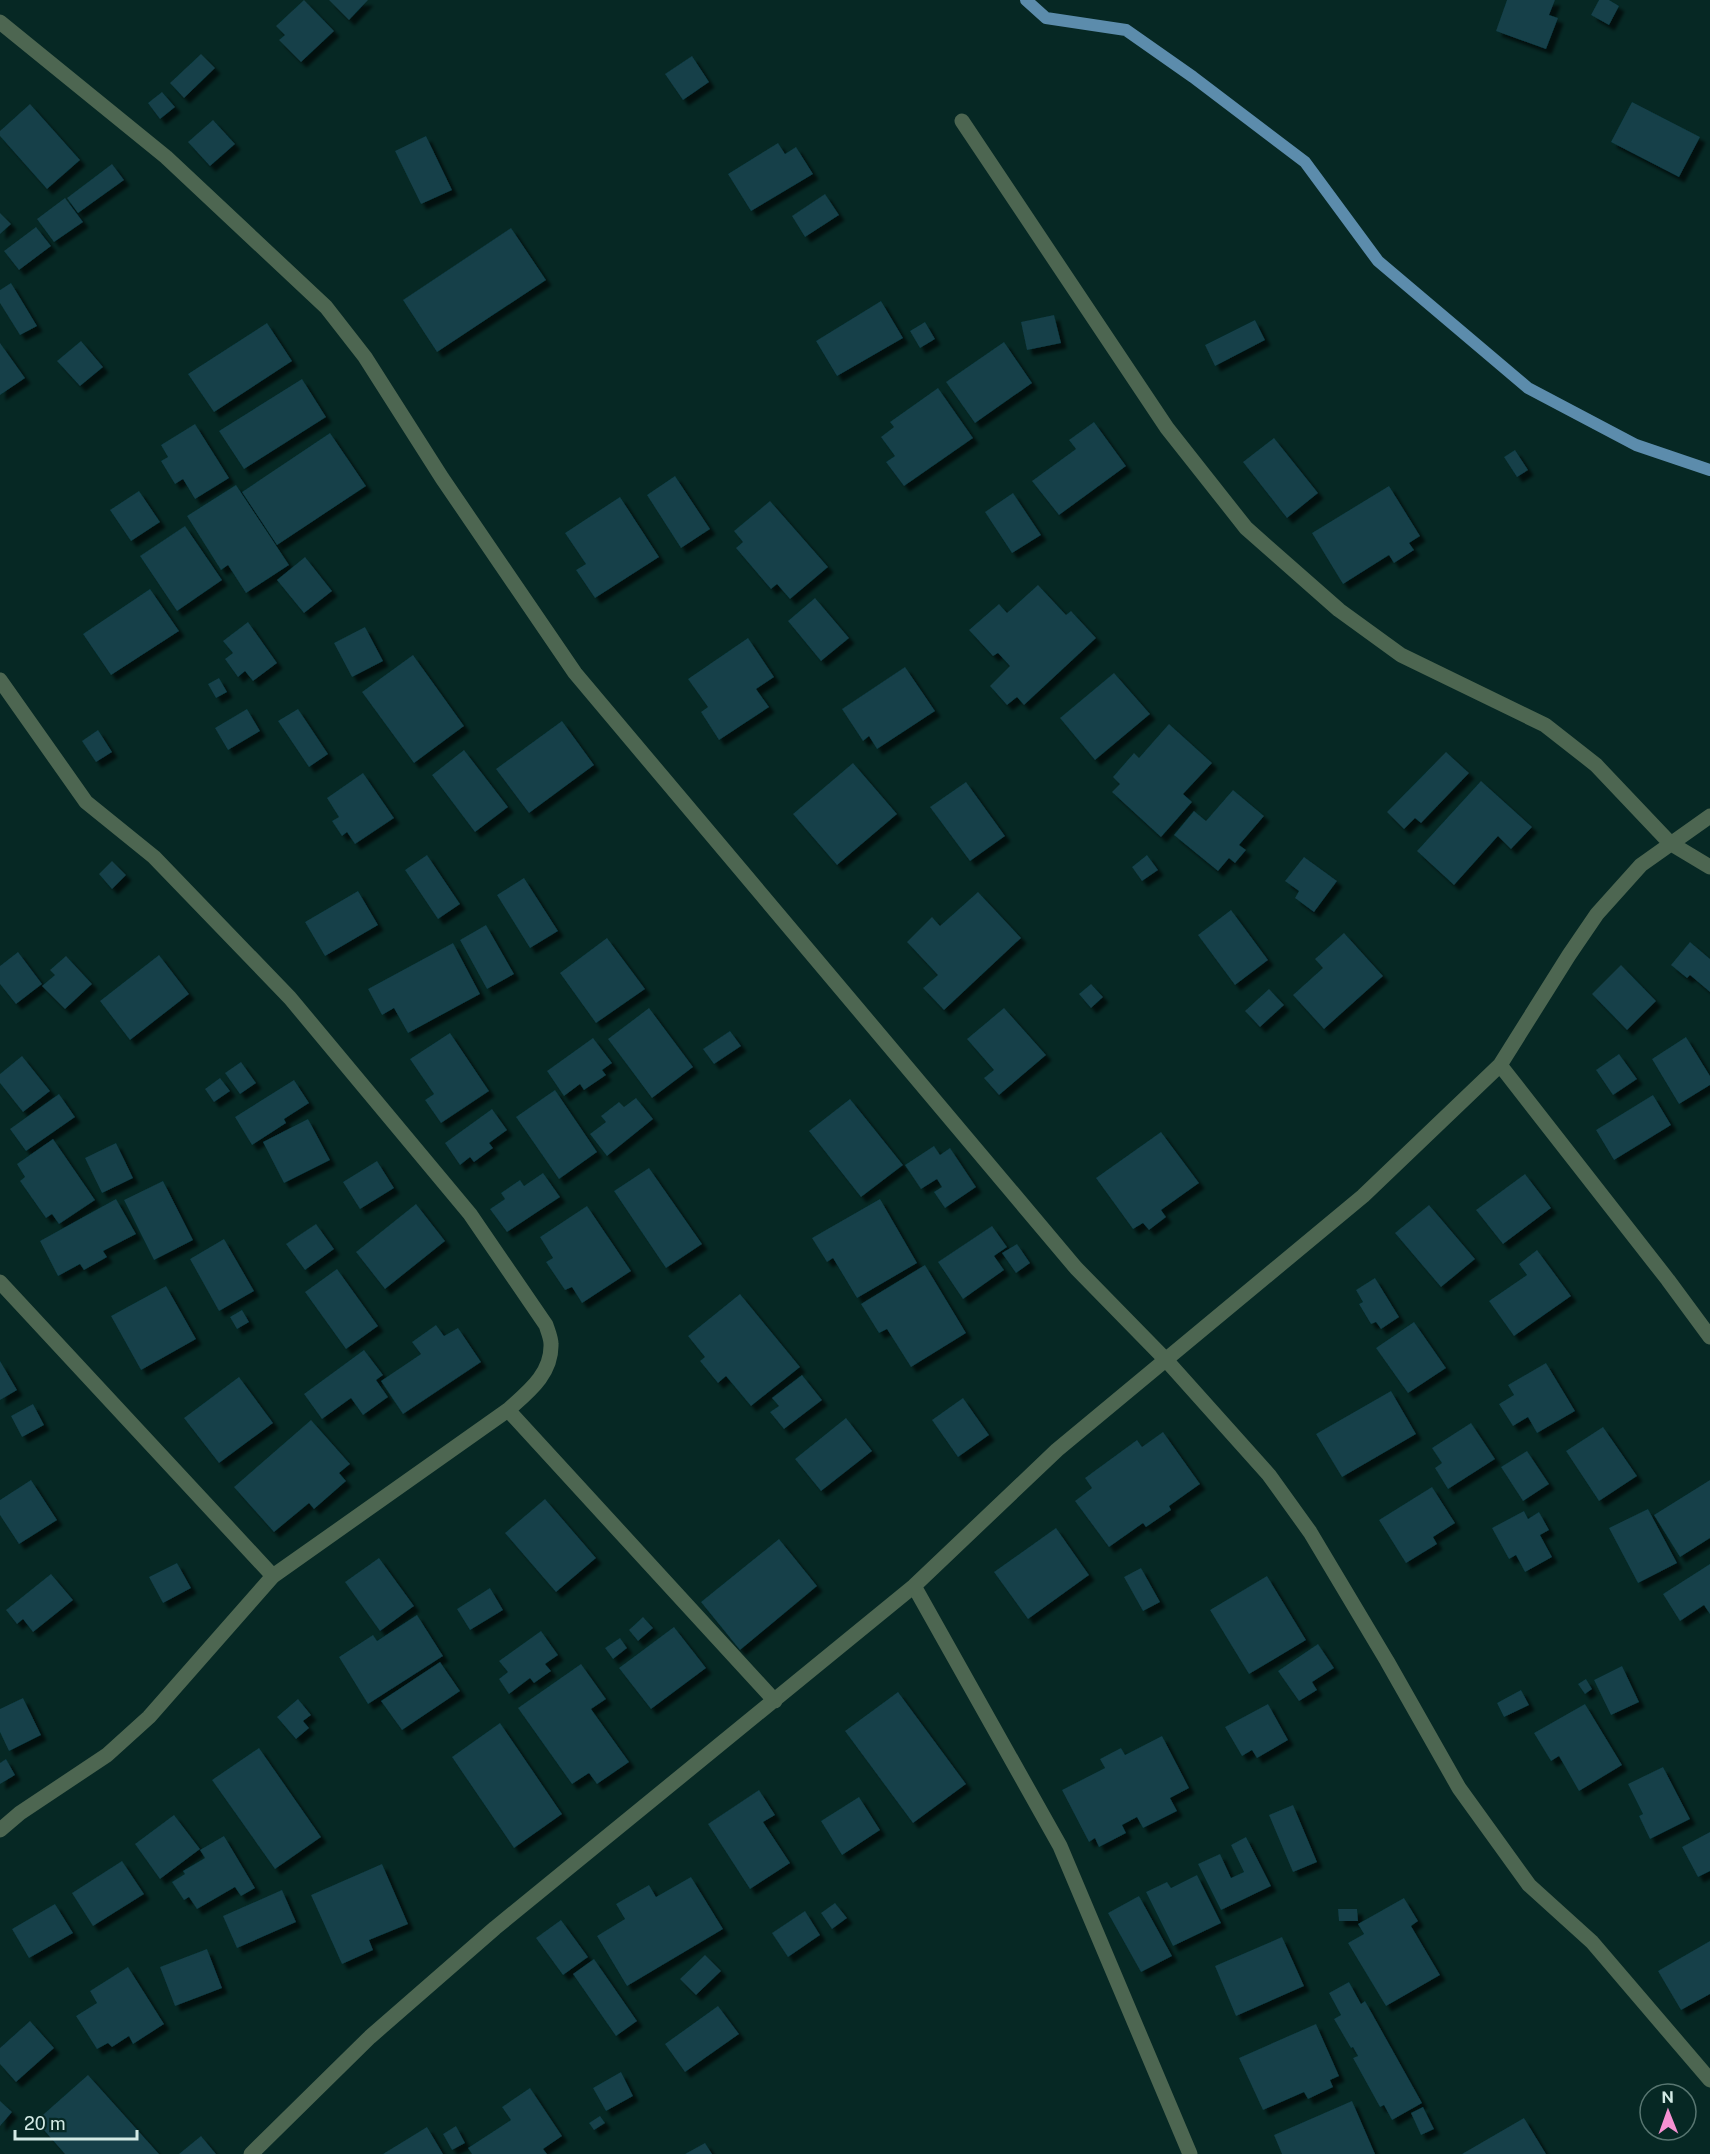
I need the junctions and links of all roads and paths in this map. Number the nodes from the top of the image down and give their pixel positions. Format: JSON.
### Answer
{"nodes":[{"id":1,"x":0,"y":21,"type":"edge"},
{"id":2,"x":962,"y":122,"type":"dead end"},
{"id":3,"x":0,"y":680,"type":"edge"},
{"id":4,"x":1710,"y":816,"type":"edge"},
{"id":5,"x":1670,"y":843,"type":"junction"},
{"id":6,"x":1710,"y":867,"type":"edge"},
{"id":7,"x":1500,"y":1065,"type":"junction"},
{"id":8,"x":0,"y":1282,"type":"edge"},
{"id":9,"x":1710,"y":1337,"type":"edge"},
{"id":10,"x":1167,"y":1361,"type":"junction"},
{"id":11,"x":508,"y":1410,"type":"junction"},
{"id":12,"x":273,"y":1576,"type":"junction"},
{"id":13,"x":914,"y":1586,"type":"junction"},
{"id":14,"x":776,"y":1701,"type":"junction"},
{"id":15,"x":0,"y":1830,"type":"edge"},
{"id":16,"x":1710,"y":2080,"type":"edge"},
{"id":17,"x":251,"y":2154,"type":"edge"},
{"id":18,"x":1190,"y":2154,"type":"edge"}],
"edges":[{"from":1,"to":10,"type":"street"},
{"from":2,"to":5,"type":"street"},
{"from":3,"to":11,"type":"street"},
{"from":4,"to":5,"type":"street"},
{"from":5,"to":6,"type":"street"},
{"from":5,"to":7,"type":"street"},
{"from":7,"to":9,"type":"street"},
{"from":7,"to":10,"type":"street"},
{"from":8,"to":12,"type":"street"},
{"from":10,"to":13,"type":"street"},
{"from":10,"to":16,"type":"street"},
{"from":11,"to":12,"type":"street"},
{"from":11,"to":14,"type":"street"},
{"from":12,"to":15,"type":"street"},
{"from":13,"to":14,"type":"street"},
{"from":13,"to":18,"type":"street"},
{"from":14,"to":17,"type":"street"}]}
